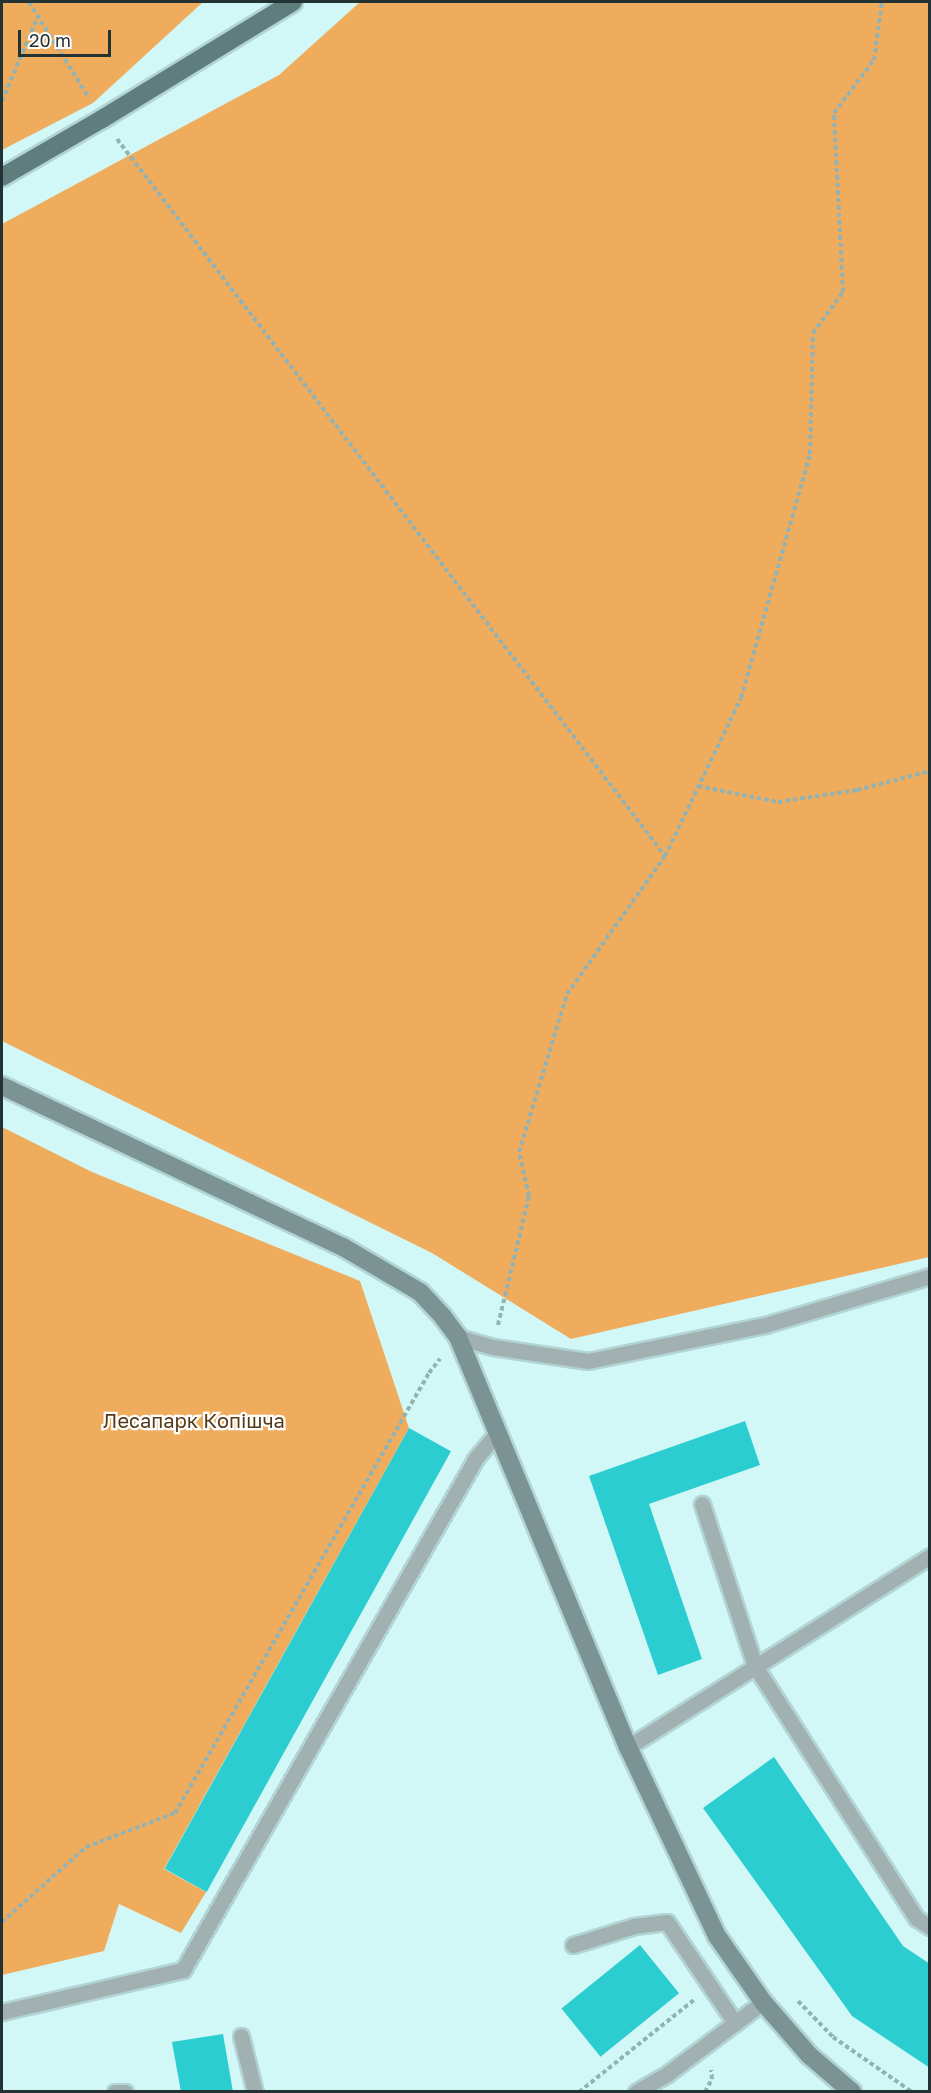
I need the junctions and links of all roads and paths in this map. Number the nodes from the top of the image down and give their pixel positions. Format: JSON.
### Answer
{"nodes":[{"id":1,"x":29,"y":2,"type":"edge"},
{"id":2,"x":293,"y":2,"type":"edge"},
{"id":3,"x":882,"y":2,"type":"edge"},
{"id":4,"x":38,"y":16,"type":"junction"},
{"id":5,"x":2,"y":101,"type":"edge"},
{"id":6,"x":93,"y":103,"type":"dead end"},
{"id":7,"x":102,"y":119,"type":"junction"},
{"id":8,"x":2,"y":177,"type":"edge"},
{"id":9,"x":930,"y":771,"type":"edge"},
{"id":10,"x":698,"y":786,"type":"junction"},
{"id":11,"x":665,"y":856,"type":"junction"},
{"id":12,"x":2,"y":1086,"type":"edge"},
{"id":13,"x":930,"y":1276,"type":"edge"},
{"id":14,"x":458,"y":1337,"type":"junction"},
{"id":15,"x":493,"y":1347,"type":"junction"},
{"id":16,"x":497,"y":1433,"type":"junction"},
{"id":17,"x":702,"y":1504,"type":"dead end"},
{"id":18,"x":930,"y":1556,"type":"edge"},
{"id":19,"x":755,"y":1666,"type":"junction"},
{"id":20,"x":627,"y":1747,"type":"junction"},
{"id":21,"x":2,"y":1922,"type":"edge"},
{"id":22,"x":930,"y":1927,"type":"edge"},
{"id":23,"x":573,"y":1945,"type":"dead end"},
{"id":24,"x":711,"y":1987,"type":"junction"},
{"id":25,"x":763,"y":2002,"type":"junction"},
{"id":26,"x":2,"y":2012,"type":"edge"},
{"id":27,"x":735,"y":2023,"type":"junction"},
{"id":28,"x":242,"y":2036,"type":"dead end"},
{"id":29,"x":115,"y":2091,"type":"edge"},
{"id":30,"x":125,"y":2091,"type":"edge"},
{"id":31,"x":255,"y":2091,"type":"edge"},
{"id":32,"x":579,"y":2091,"type":"edge"},
{"id":33,"x":636,"y":2091,"type":"edge"},
{"id":34,"x":852,"y":2091,"type":"edge"}],
"edges":[{"from":1,"to":4,"type":"path"},
{"from":2,"to":7,"type":"main road"},
{"from":3,"to":10,"type":"path"},
{"from":4,"to":5,"type":"path"},
{"from":4,"to":6,"type":"path"},
{"from":7,"to":8,"type":"main road"},
{"from":7,"to":11,"type":"path"},
{"from":9,"to":10,"type":"path"},
{"from":10,"to":11,"type":"path"},
{"from":11,"to":15,"type":"path"},
{"from":12,"to":14,"type":"street"},
{"from":13,"to":15,"type":"lane"},
{"from":14,"to":15,"type":"lane"},
{"from":14,"to":16,"type":"street"},
{"from":14,"to":21,"type":"path"},
{"from":16,"to":20,"type":"street"},
{"from":16,"to":26,"type":"lane"},
{"from":17,"to":19,"type":"lane"},
{"from":18,"to":19,"type":"lane"},
{"from":19,"to":20,"type":"lane"},
{"from":19,"to":22,"type":"lane"},
{"from":20,"to":25,"type":"street"},
{"from":23,"to":24,"type":"lane"},
{"from":24,"to":27,"type":"lane"},
{"from":24,"to":32,"type":"path"},
{"from":25,"to":27,"type":"lane"},
{"from":25,"to":34,"type":"street"},
{"from":27,"to":33,"type":"lane"},
{"from":28,"to":31,"type":"lane"},
{"from":29,"to":30,"type":"lane"}]}
